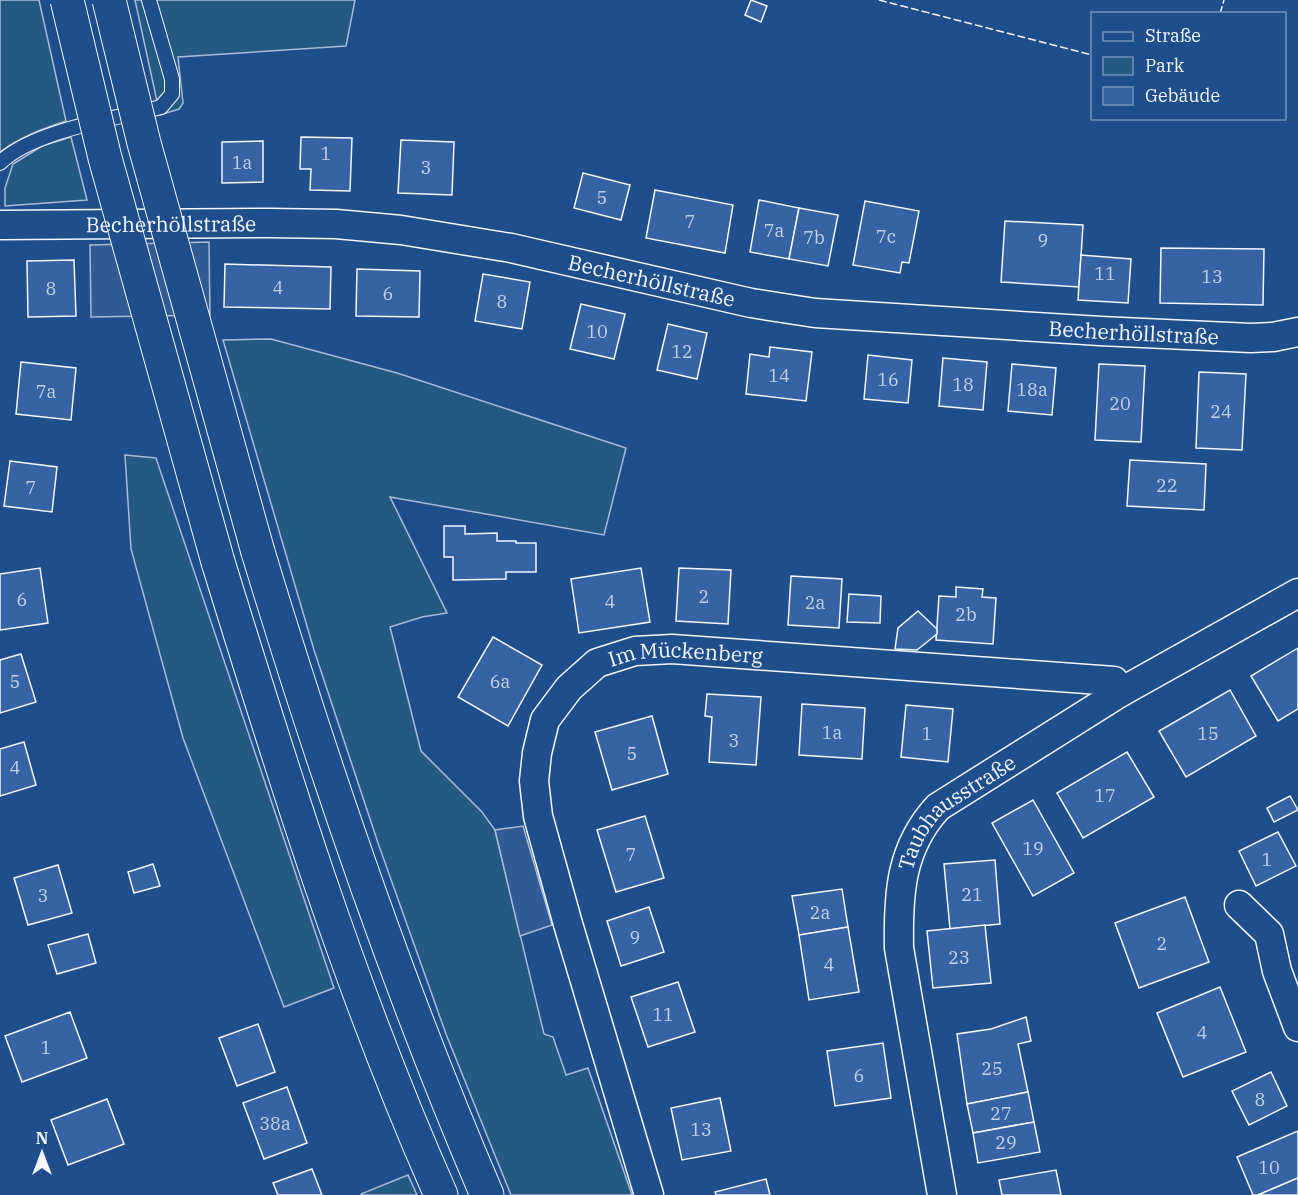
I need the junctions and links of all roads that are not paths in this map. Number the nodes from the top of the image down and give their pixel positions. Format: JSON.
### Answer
{"nodes":[{"id":1,"x":67,"y":0,"type":"edge"},
{"id":2,"x":109,"y":0,"type":"edge"},
{"id":3,"x":149,"y":0,"type":"edge"},
{"id":4,"x":0,"y":164,"type":"edge"},
{"id":5,"x":2,"y":229,"type":"edge"},
{"id":6,"x":1298,"y":332,"type":"edge"},
{"id":7,"x":1298,"y":593,"type":"edge"},
{"id":8,"x":1121,"y":692,"type":"junction"},
{"id":9,"x":1239,"y":905,"type":"dead end"},
{"id":10,"x":1298,"y":1027,"type":"edge"},
{"id":11,"x":441,"y":1195,"type":"edge"},
{"id":12,"x":487,"y":1195,"type":"edge"},
{"id":13,"x":649,"y":1195,"type":"edge"},
{"id":14,"x":942,"y":1195,"type":"edge"}],
"edges":[{"from":1,"to":11,"type":"highway","bridge":true},
{"from":2,"to":12,"type":"highway","bridge":true},
{"from":3,"to":4,"type":"lane"},
{"from":5,"to":6,"type":"street","name":"Becherhöllstraße"},
{"from":7,"to":8,"type":"street","name":"Taubhausstraße"},
{"from":8,"to":13,"type":"street","name":"Im Mückenberg"},
{"from":8,"to":14,"type":"street","name":"Taubhausstraße"},
{"from":9,"to":10,"type":"street"}]}
